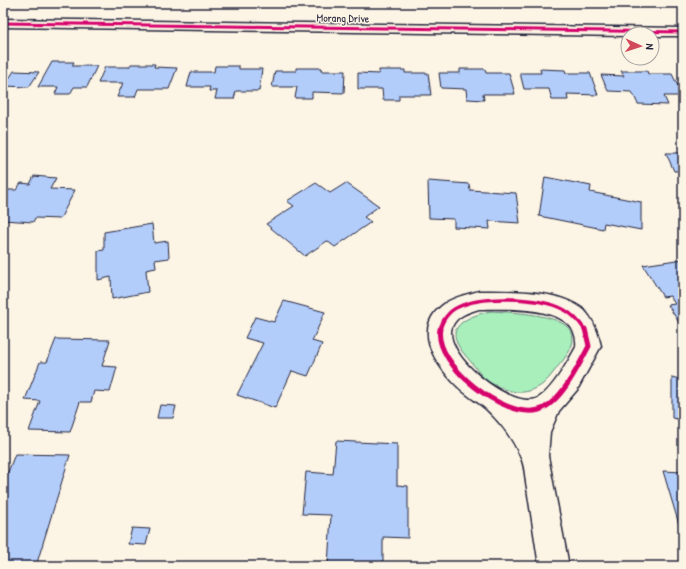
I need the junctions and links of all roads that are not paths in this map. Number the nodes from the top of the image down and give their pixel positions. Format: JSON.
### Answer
{"nodes":[{"id":1,"x":3,"y":23,"type":"edge"},
{"id":2,"x":683,"y":32,"type":"edge"},
{"id":3,"x":494,"y":402,"type":"junction"},
{"id":4,"x":550,"y":402,"type":"junction"},
{"id":5,"x":535,"y":456,"type":"junction"},
{"id":6,"x":554,"y":566,"type":"edge"}],
"edges":[{"from":1,"to":2,"type":"street","name":"Morang Drive"},
{"from":3,"to":4,"type":"street"},
{"from":3,"to":4,"type":"street"},
{"from":3,"to":5,"type":"street"},
{"from":4,"to":5,"type":"street"},
{"from":5,"to":6,"type":"street"}]}
